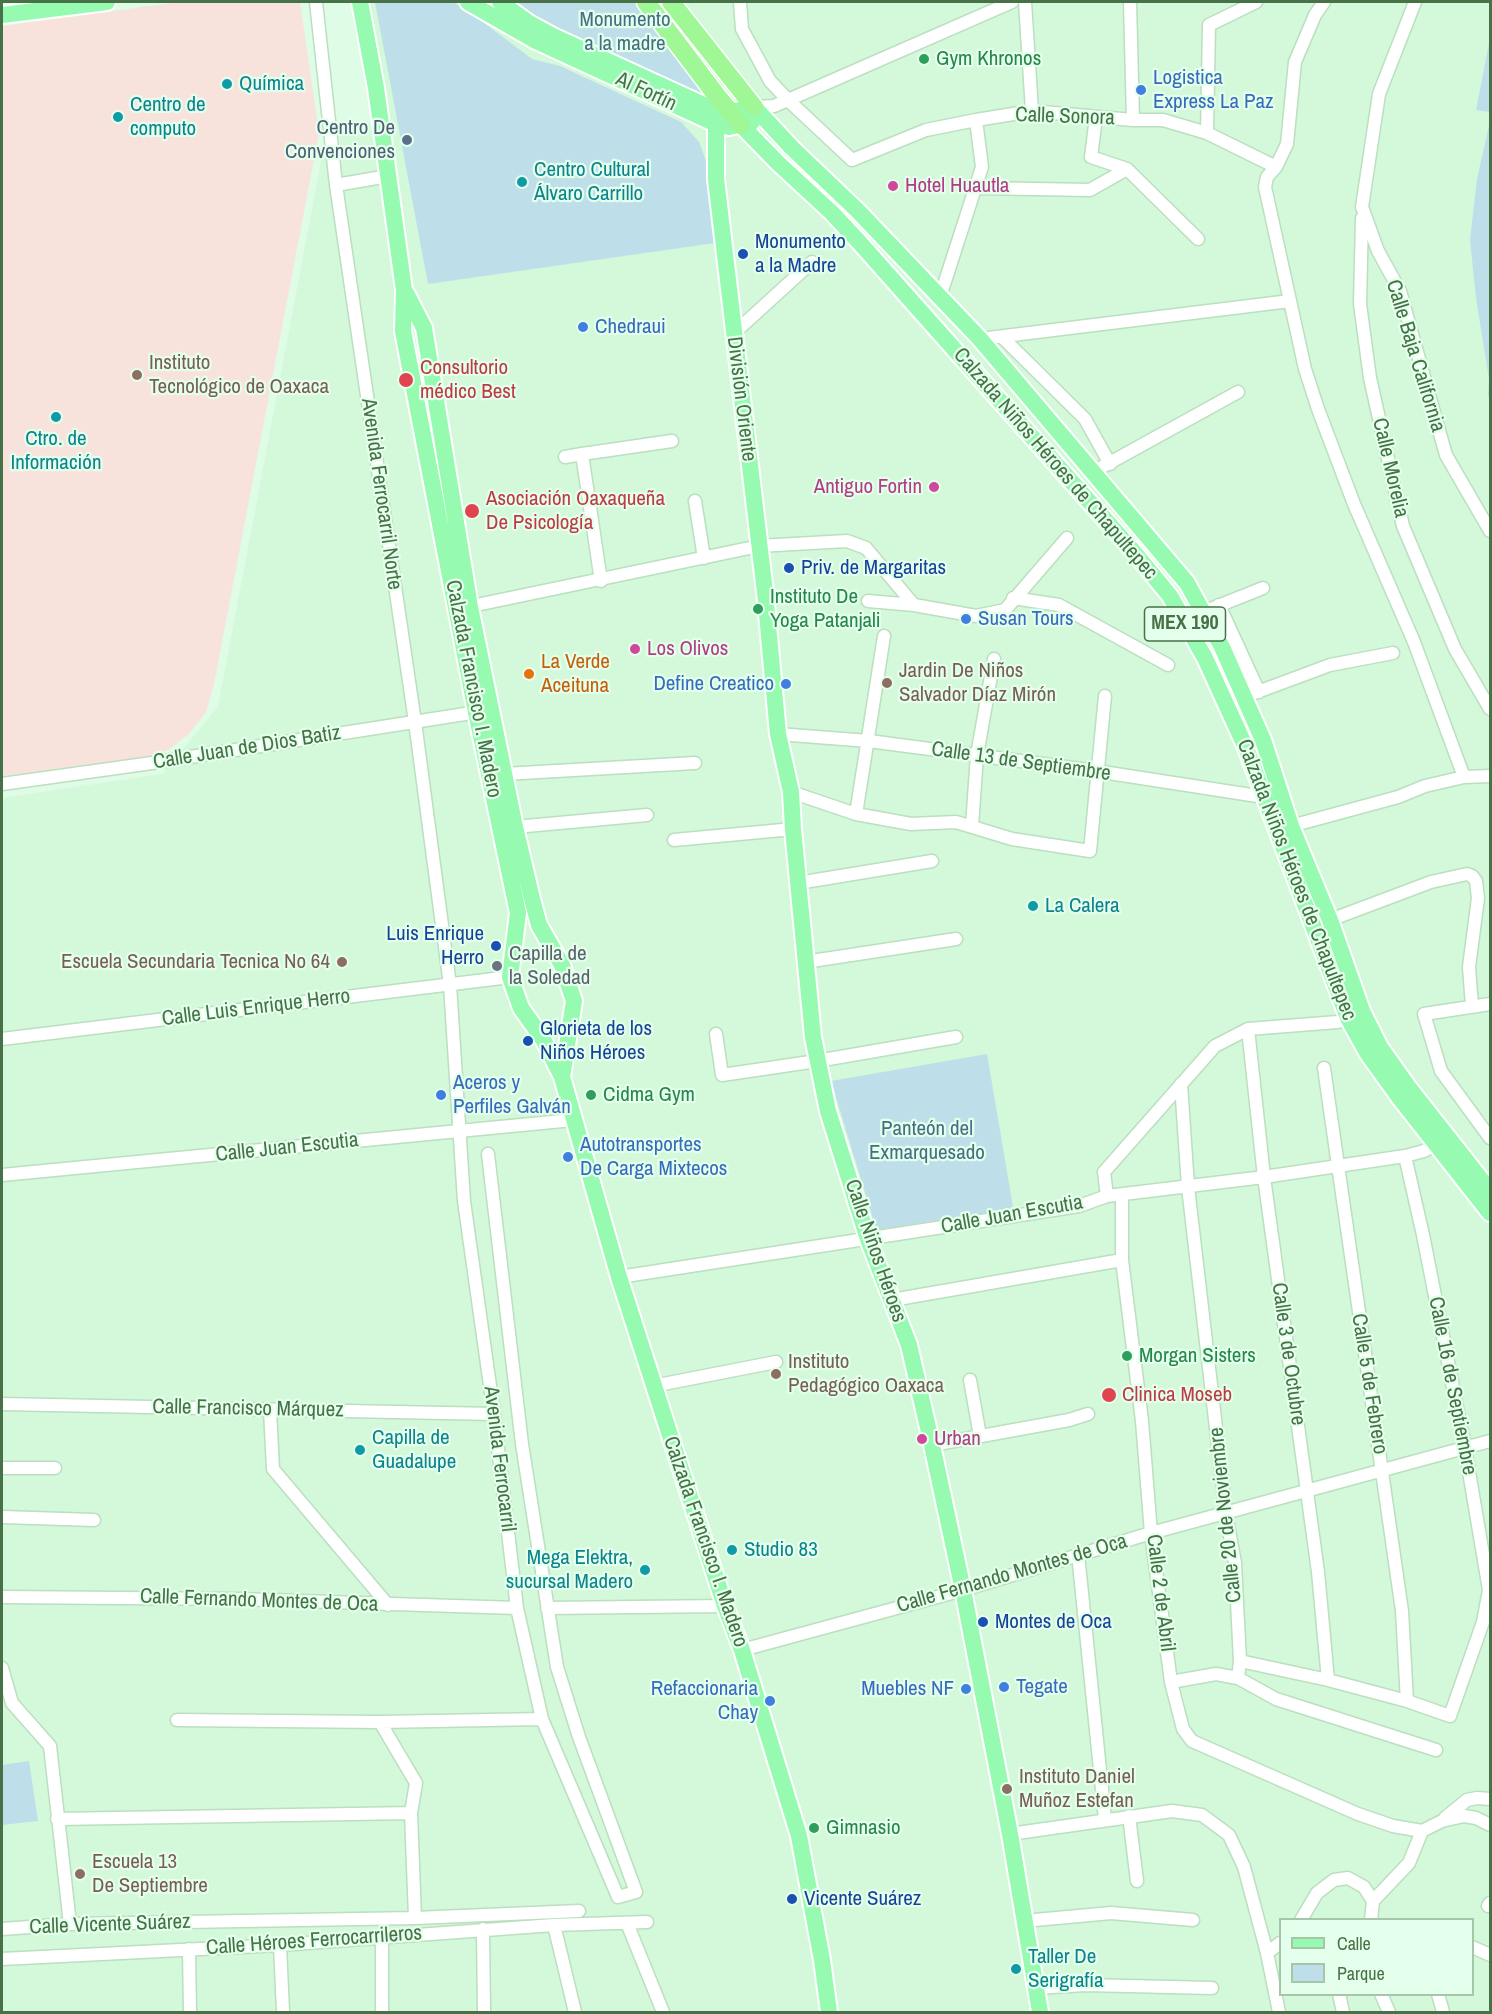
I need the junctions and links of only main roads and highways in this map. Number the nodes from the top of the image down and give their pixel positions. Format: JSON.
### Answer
{"nodes":[{"id":1,"x":103,"y":2,"type":"edge"},
{"id":2,"x":360,"y":2,"type":"edge"},
{"id":3,"x":468,"y":2,"type":"edge"},
{"id":4,"x":500,"y":2,"type":"edge"},
{"id":5,"x":646,"y":2,"type":"edge"},
{"id":6,"x":671,"y":2,"type":"edge"},
{"id":7,"x":2,"y":15,"type":"edge"},
{"id":8,"x":764,"y":111,"type":"junction"},
{"id":9,"x":724,"y":114,"type":"junction"},
{"id":10,"x":484,"y":711,"type":"junction"},
{"id":11,"x":778,"y":734,"type":"joint"},
{"id":12,"x":540,"y":925,"type":"junction"},
{"id":13,"x":515,"y":929,"type":"junction"},
{"id":14,"x":562,"y":1077,"type":"junction"},
{"id":15,"x":1491,"y":1191,"type":"edge"},
{"id":16,"x":1491,"y":1213,"type":"edge"},
{"id":17,"x":829,"y":2013,"type":"edge"},
{"id":18,"x":1040,"y":2013,"type":"edge"}],
"edges":[{"from":1,"to":7,"type":"main road"},
{"from":2,"to":10,"type":"main road","name":"Calzada Francisco I. Madero"},
{"from":3,"to":9,"type":"main road","name":"Al Fortín","number":"MEX 190"},
{"from":4,"to":9,"type":"main road","name":"Al Fortín","number":"MEX 190"},
{"from":5,"to":9,"type":"highway","number":"MEX 190"},
{"from":6,"to":8,"type":"highway","number":"MEX 190"},
{"from":8,"to":9,"type":"main road"},
{"from":8,"to":15,"type":"main road","name":"Calzada Niños Héroes de Chapultepec","number":"MEX 190"},
{"from":9,"to":11,"type":"main road","name":"División Oriente"},
{"from":9,"to":16,"type":"main road","name":"Calzada Niños Héroes de Chapultepec","number":"MEX 190"},
{"from":10,"to":12,"type":"main road","name":"Calzada Francisco I. Madero"},
{"from":10,"to":13,"type":"main road","name":"Calzada Francisco I. Madero"},
{"from":11,"to":18,"type":"main road","name":"Calle Niños Héroes"},
{"from":12,"to":13,"type":"main road"},
{"from":12,"to":14,"type":"main road","name":"Calzada Francisco I. Madero"},
{"from":13,"to":14,"type":"main road","name":"Calzada Francisco I. Madero"},
{"from":14,"to":17,"type":"main road","name":"Calzada Francisco I. Madero"}]}
